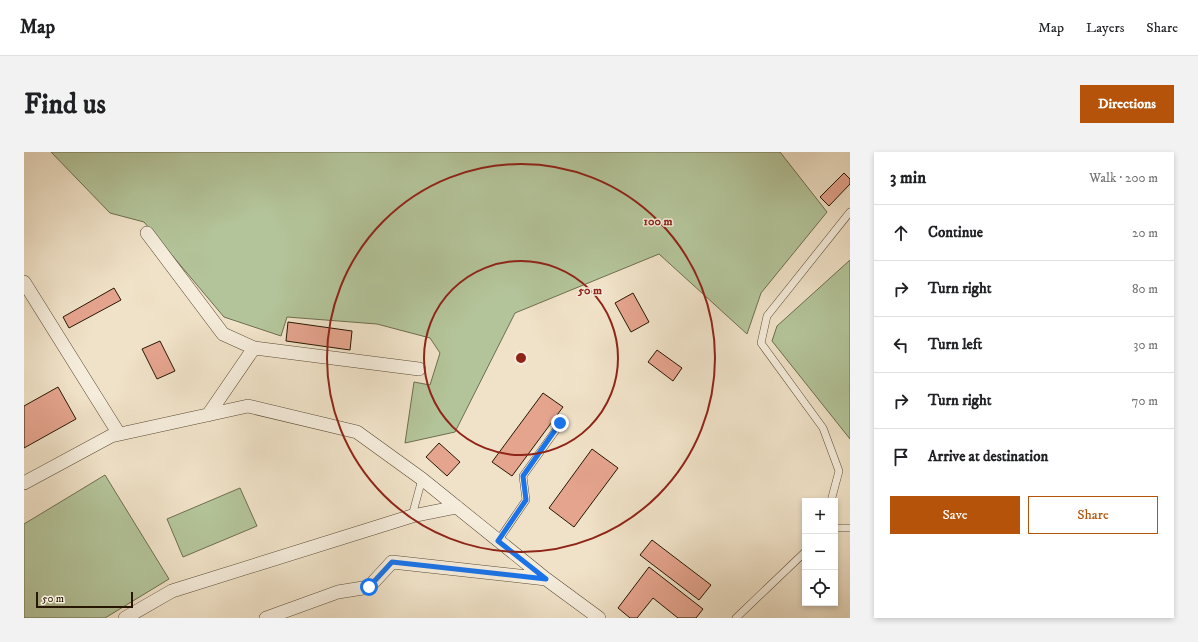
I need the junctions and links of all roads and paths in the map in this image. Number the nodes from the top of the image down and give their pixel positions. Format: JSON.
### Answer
{"nodes":[{"id":1,"x":850,"y":212,"type":"edge"},
{"id":2,"x":147,"y":233,"type":"dead end"},
{"id":3,"x":24,"y":282,"type":"edge"},
{"id":4,"x":254,"y":348,"type":"junction"},
{"id":5,"x":419,"y":369,"type":"dead end"},
{"id":6,"x":208,"y":415,"type":"junction"},
{"id":7,"x":560,"y":423,"type":"dead end"},
{"id":8,"x":119,"y":434,"type":"junction"},
{"id":9,"x":422,"y":479,"type":"junction"},
{"id":10,"x":24,"y":483,"type":"edge"},
{"id":11,"x":832,"y":498,"type":"edge"},
{"id":12,"x":456,"y":507,"type":"junction"},
{"id":13,"x":412,"y":516,"type":"junction"},
{"id":14,"x":838,"y":528,"type":"edge"},
{"id":15,"x":850,"y":528,"type":"edge"},
{"id":16,"x":498,"y":541,"type":"junction"},
{"id":17,"x":802,"y":555,"type":"edge"},
{"id":18,"x":546,"y":579,"type":"junction"},
{"id":19,"x":125,"y":618,"type":"edge"},
{"id":20,"x":266,"y":618,"type":"edge"},
{"id":21,"x":599,"y":618,"type":"edge"},
{"id":22,"x":736,"y":618,"type":"edge"}],
"edges":[{"from":1,"to":11,"type":"lane"},
{"from":2,"to":4,"type":"street"},
{"from":3,"to":8,"type":"street"},
{"from":4,"to":5,"type":"street"},
{"from":4,"to":6,"type":"street"},
{"from":6,"to":8,"type":"street"},
{"from":6,"to":9,"type":"street"},
{"from":7,"to":16,"type":"lane"},
{"from":8,"to":10,"type":"street"},
{"from":9,"to":12,"type":"street"},
{"from":9,"to":13,"type":"lane"},
{"from":12,"to":13,"type":"street"},
{"from":12,"to":16,"type":"street"},
{"from":13,"to":19,"type":"street"},
{"from":14,"to":15,"type":"lane"},
{"from":16,"to":18,"type":"street"},
{"from":17,"to":22,"type":"lane"},
{"from":18,"to":20,"type":"street"},
{"from":18,"to":21,"type":"street"}]}
